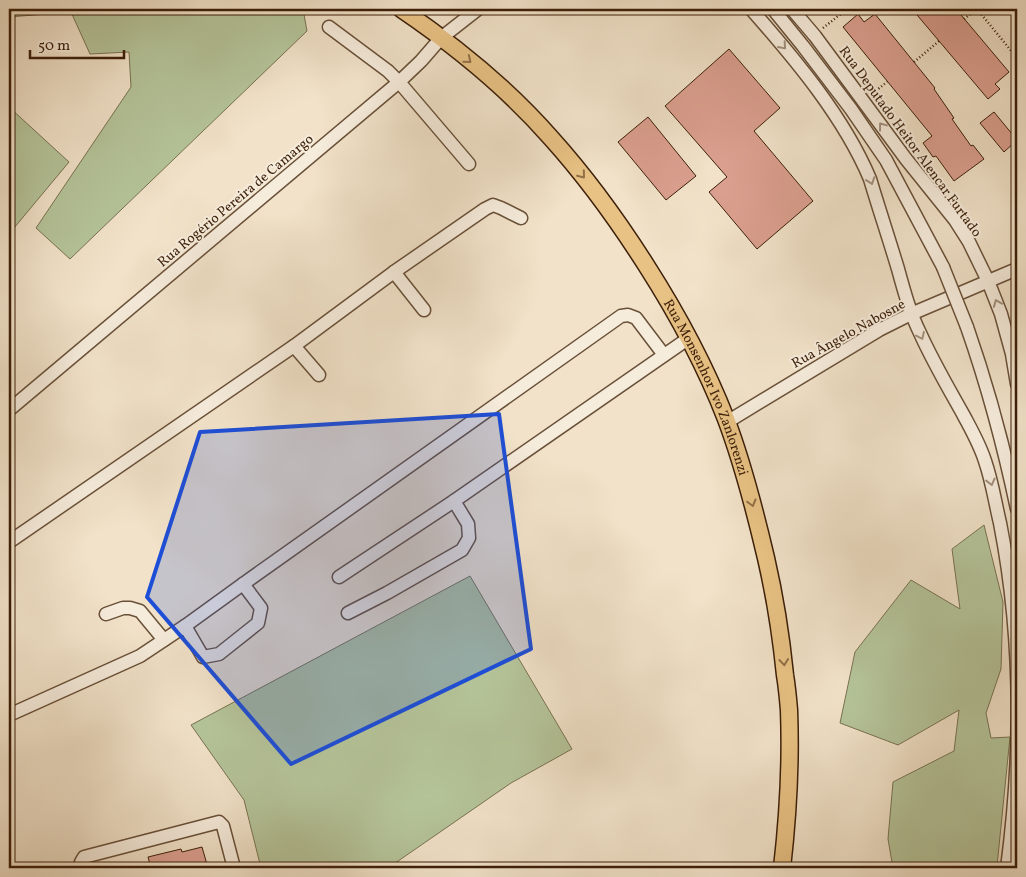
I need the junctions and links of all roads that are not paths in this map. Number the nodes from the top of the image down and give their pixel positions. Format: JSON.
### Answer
{"nodes":[{"id":1,"x":401,"y":9,"type":"edge"},
{"id":2,"x":478,"y":9,"type":"edge"},
{"id":3,"x":750,"y":9,"type":"edge"},
{"id":4,"x":773,"y":9,"type":"edge"},
{"id":5,"x":792,"y":9,"type":"edge"},
{"id":6,"x":329,"y":27,"type":"dead end"},
{"id":7,"x":441,"y":38,"type":"junction"},
{"id":8,"x":399,"y":82,"type":"junction"},
{"id":9,"x":469,"y":164,"type":"dead end"},
{"id":10,"x":521,"y":218,"type":"dead end"},
{"id":11,"x":1017,"y":269,"type":"edge"},
{"id":12,"x":394,"y":272,"type":"junction"},
{"id":13,"x":988,"y":281,"type":"junction"},
{"id":14,"x":424,"y":310,"type":"dead end"},
{"id":15,"x":911,"y":314,"type":"junction"},
{"id":16,"x":690,"y":338,"type":"junction"},
{"id":17,"x":294,"y":346,"type":"junction"},
{"id":18,"x":664,"y":355,"type":"junction"},
{"id":19,"x":319,"y":375,"type":"dead end"},
{"id":20,"x":1017,"y":384,"type":"edge"},
{"id":21,"x":9,"y":410,"type":"edge"},
{"id":22,"x":727,"y":422,"type":"junction"},
{"id":23,"x":454,"y":501,"type":"junction"},
{"id":24,"x":1017,"y":510,"type":"edge"},
{"id":25,"x":9,"y":542,"type":"edge"},
{"id":26,"x":339,"y":577,"type":"dead end"},
{"id":27,"x":243,"y":584,"type":"junction"},
{"id":28,"x":348,"y":612,"type":"dead end"},
{"id":29,"x":106,"y":614,"type":"dead end"},
{"id":30,"x":185,"y":626,"type":"junction"},
{"id":31,"x":164,"y":640,"type":"junction"},
{"id":32,"x":9,"y":715,"type":"edge"},
{"id":33,"x":83,"y":868,"type":"edge"},
{"id":34,"x":234,"y":868,"type":"edge"},
{"id":35,"x":782,"y":868,"type":"edge"},
{"id":36,"x":1007,"y":868,"type":"edge"}],
"edges":[{"from":1,"to":7,"type":"main road","name":"Rua Monsenhor Ivo Zanlorenzi"},
{"from":2,"to":7,"type":"street","name":"Rua Rogério Pereira de Camargo"},
{"from":3,"to":15,"type":"street","one_way":true},
{"from":4,"to":24,"type":"street","bridge":true},
{"from":13,"to":5,"type":"street","name":"Rua Deputado Heitor Alencar Furtado","one_way":true},
{"from":6,"to":8,"type":"street"},
{"from":7,"to":8,"type":"street","name":"Rua Rogério Pereira de Camargo"},
{"from":7,"to":16,"type":"main road","name":"Rua Monsenhor Ivo Zanlorenzi","one_way":true},
{"from":8,"to":9,"type":"street"},
{"from":8,"to":21,"type":"street","name":"Rua Rogério Pereira de Camargo"},
{"from":10,"to":12,"type":"street"},
{"from":11,"to":13,"type":"street","name":"Rua Ângelo Nabosne"},
{"from":12,"to":14,"type":"street"},
{"from":12,"to":17,"type":"street"},
{"from":13,"to":15,"type":"street","name":"Rua Ângelo Nabosne"},
{"from":20,"to":13,"type":"street","name":"Rua Deputado Heitor Alencar Furtado","one_way":true},
{"from":15,"to":22,"type":"street","name":"Rua Ângelo Nabosne"},
{"from":15,"to":36,"type":"street","one_way":true},
{"from":16,"to":18,"type":"street"},
{"from":16,"to":22,"type":"main road","name":"Rua Monsenhor Ivo Zanlorenzi"},
{"from":17,"to":19,"type":"street"},
{"from":17,"to":25,"type":"street"},
{"from":18,"to":23,"type":"street"},
{"from":18,"to":27,"type":"street"},
{"from":22,"to":35,"type":"main road","name":"Rua Monsenhor Ivo Zanlorenzi","one_way":true},
{"from":23,"to":26,"type":"street"},
{"from":23,"to":28,"type":"street"},
{"from":27,"to":30,"type":"street"},
{"from":27,"to":30,"type":"street"},
{"from":29,"to":31,"type":"street"},
{"from":30,"to":31,"type":"street"},
{"from":31,"to":32,"type":"street"},
{"from":33,"to":34,"type":"street"}]}
